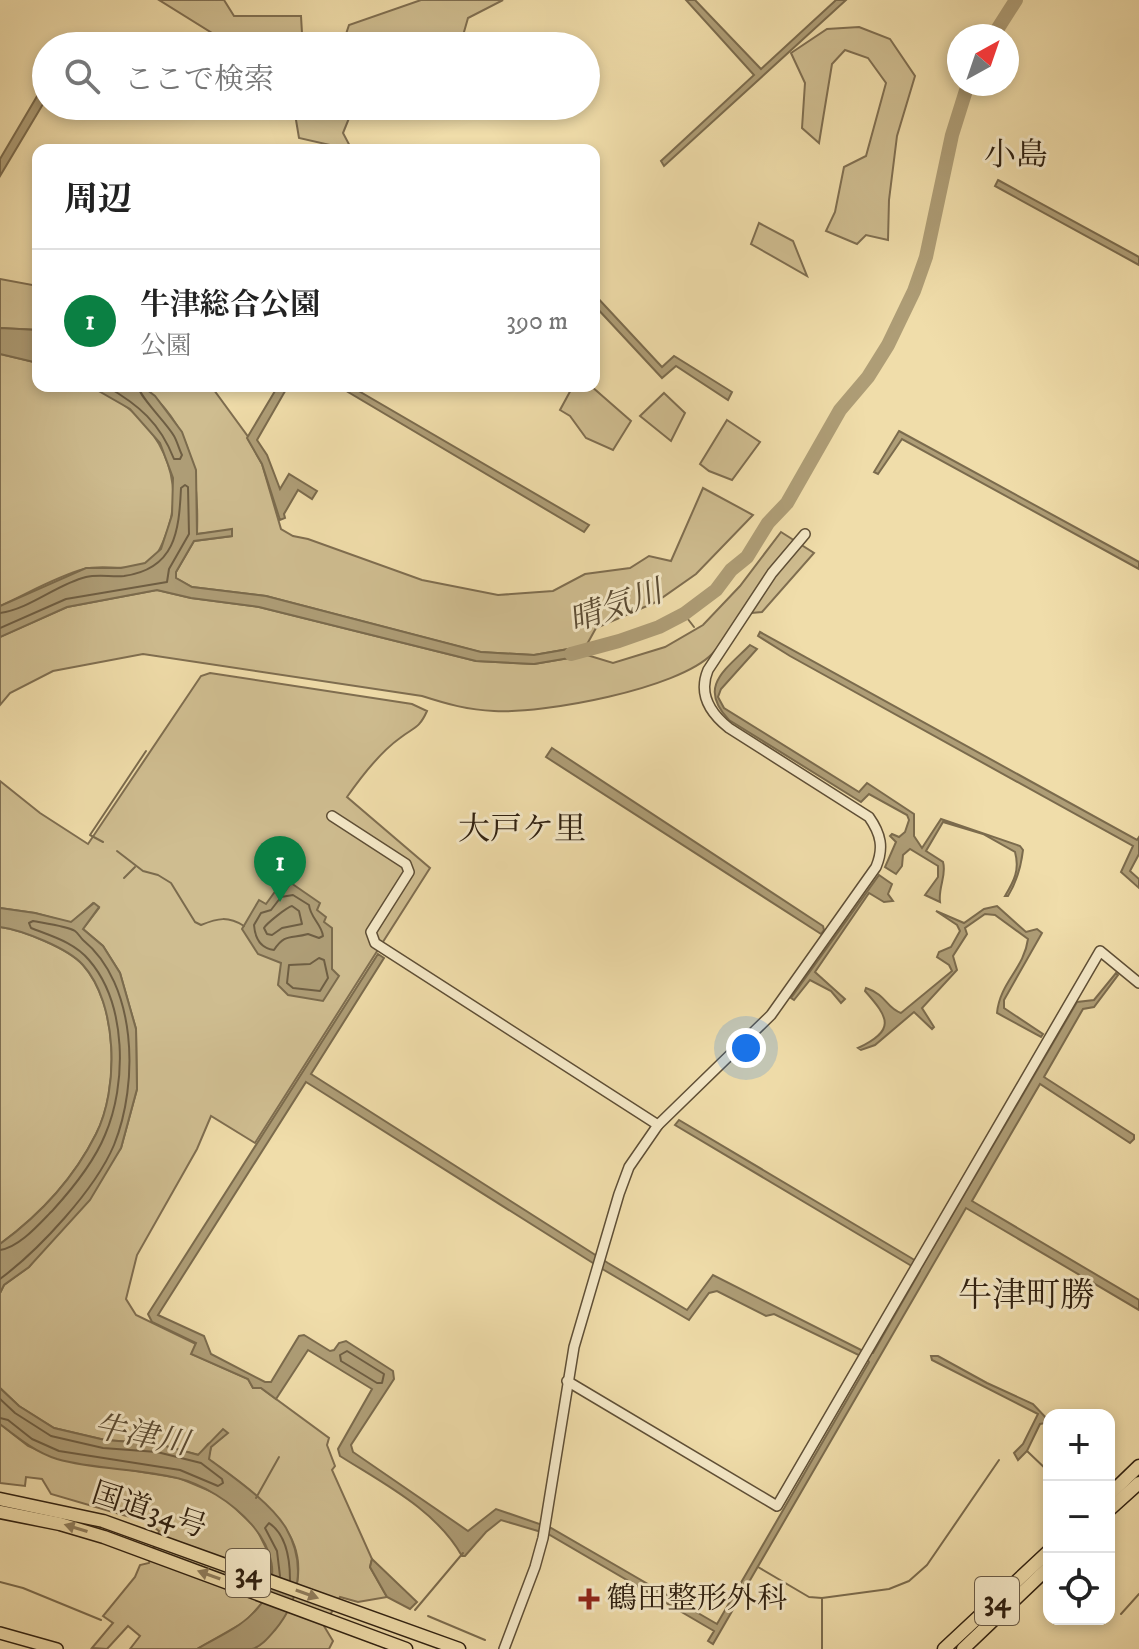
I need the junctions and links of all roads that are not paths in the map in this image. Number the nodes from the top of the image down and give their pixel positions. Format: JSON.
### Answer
{"nodes":[{"id":1,"x":805,"y":534,"type":"dead end"},
{"id":2,"x":332,"y":816,"type":"dead end"},
{"id":3,"x":1139,"y":983,"type":"edge"},
{"id":4,"x":658,"y":1125,"type":"junction"},
{"id":5,"x":567,"y":1381,"type":"junction"},
{"id":6,"x":1139,"y":1466,"type":"edge"},
{"id":7,"x":1139,"y":1483,"type":"edge"},
{"id":8,"x":1115,"y":1489,"type":"edge"},
{"id":9,"x":0,"y":1499,"type":"edge"},
{"id":10,"x":1115,"y":1505,"type":"edge"},
{"id":11,"x":0,"y":1512,"type":"edge"},
{"id":12,"x":1047,"y":1553,"type":"edge"},
{"id":13,"x":1043,"y":1573,"type":"edge"},
{"id":14,"x":0,"y":1633,"type":"edge"},
{"id":15,"x":57,"y":1649,"type":"edge"},
{"id":16,"x":406,"y":1649,"type":"edge"},
{"id":17,"x":459,"y":1649,"type":"edge"},
{"id":18,"x":504,"y":1649,"type":"edge"},
{"id":19,"x":944,"y":1649,"type":"edge"},
{"id":20,"x":963,"y":1649,"type":"edge"}],
"edges":[{"from":1,"to":4,"type":"street"},
{"from":2,"to":4,"type":"street"},
{"from":3,"to":5,"type":"street"},
{"from":4,"to":5,"type":"street"},
{"from":5,"to":18,"type":"street"},
{"from":6,"to":8,"type":"highway"},
{"from":7,"to":10,"type":"highway"},
{"from":9,"to":17,"type":"highway","name":"国道34号","number":"34","one_way":true},
{"from":16,"to":11,"type":"highway","name":"国道34号","number":"34","one_way":true},
{"from":12,"to":19,"type":"highway","number":"34"},
{"from":13,"to":20,"type":"highway","number":"34"},
{"from":14,"to":15,"type":"main road"}]}
